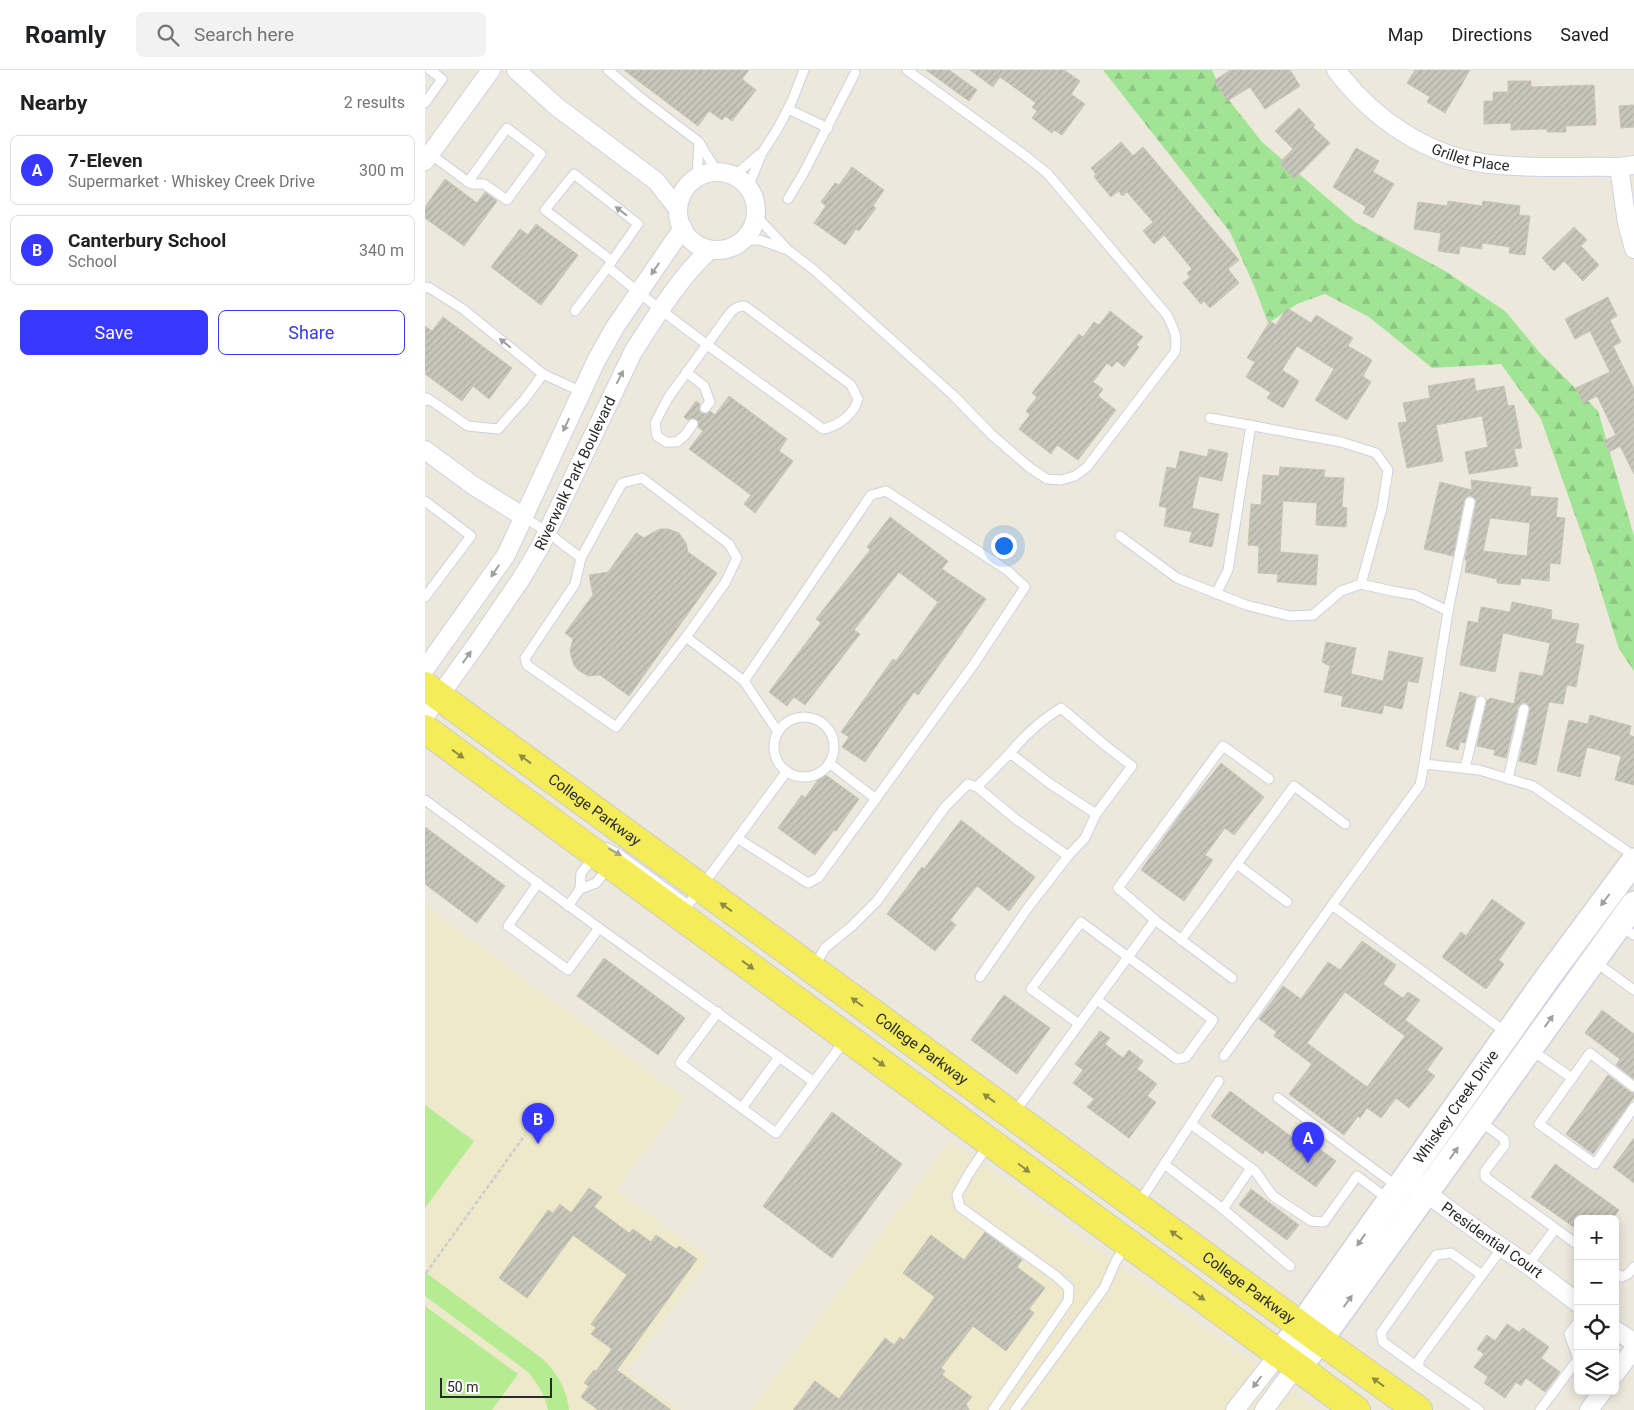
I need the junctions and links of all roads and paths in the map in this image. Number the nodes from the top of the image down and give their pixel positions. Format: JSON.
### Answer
{"nodes":[{"id":1,"x":430,"y":70,"type":"edge"},
{"id":2,"x":491,"y":70,"type":"edge"},
{"id":3,"x":516,"y":70,"type":"edge"},
{"id":4,"x":608,"y":70,"type":"edge"},
{"id":5,"x":804,"y":70,"type":"edge"},
{"id":6,"x":907,"y":70,"type":"edge"},
{"id":7,"x":1336,"y":70,"type":"edge"},
{"id":8,"x":855,"y":73,"type":"dead end"},
{"id":9,"x":425,"y":103,"type":"edge"},
{"id":10,"x":788,"y":109,"type":"junction"},
{"id":11,"x":828,"y":128,"type":"junction"},
{"id":12,"x":699,"y":142,"type":"junction"},
{"id":13,"x":762,"y":153,"type":"junction"},
{"id":14,"x":427,"y":155,"type":"edge"},
{"id":15,"x":1627,"y":166,"type":"edge"},
{"id":16,"x":733,"y":178,"type":"junction"},
{"id":17,"x":468,"y":182,"type":"junction"},
{"id":18,"x":656,"y":182,"type":"junction"},
{"id":19,"x":693,"y":182,"type":"junction"},
{"id":20,"x":788,"y":199,"type":"dead end"},
{"id":21,"x":679,"y":209,"type":"junction"},
{"id":22,"x":756,"y":216,"type":"junction"},
{"id":23,"x":683,"y":228,"type":"junction"},
{"id":24,"x":744,"y":240,"type":"junction"},
{"id":25,"x":1634,"y":249,"type":"edge"},
{"id":26,"x":710,"y":250,"type":"junction"},
{"id":27,"x":788,"y":250,"type":"junction"},
{"id":28,"x":610,"y":264,"type":"junction"},
{"id":29,"x":425,"y":288,"type":"edge"},
{"id":30,"x":639,"y":293,"type":"junction"},
{"id":31,"x":662,"y":309,"type":"junction"},
{"id":32,"x":575,"y":311,"type":"dead end"},
{"id":33,"x":707,"y":343,"type":"junction"},
{"id":34,"x":686,"y":372,"type":"junction"},
{"id":35,"x":543,"y":374,"type":"junction"},
{"id":36,"x":581,"y":392,"type":"junction"},
{"id":37,"x":426,"y":398,"type":"edge"},
{"id":38,"x":705,"y":408,"type":"dead end"},
{"id":39,"x":1210,"y":418,"type":"dead end"},
{"id":40,"x":693,"y":424,"type":"dead end"},
{"id":41,"x":1251,"y":425,"type":"junction"},
{"id":42,"x":425,"y":450,"type":"edge"},
{"id":43,"x":425,"y":501,"type":"edge"},
{"id":44,"x":1471,"y":502,"type":"dead end"},
{"id":45,"x":524,"y":517,"type":"junction"},
{"id":46,"x":547,"y":532,"type":"junction"},
{"id":47,"x":1120,"y":536,"type":"dead end"},
{"id":48,"x":581,"y":558,"type":"junction"},
{"id":49,"x":1361,"y":584,"type":"junction"},
{"id":50,"x":1216,"y":594,"type":"junction"},
{"id":51,"x":425,"y":597,"type":"edge"},
{"id":52,"x":1448,"y":611,"type":"junction"},
{"id":53,"x":686,"y":637,"type":"junction"},
{"id":54,"x":425,"y":669,"type":"edge"},
{"id":55,"x":744,"y":681,"type":"junction"},
{"id":56,"x":430,"y":700,"type":"edge"},
{"id":57,"x":1481,"y":701,"type":"dead end"},
{"id":58,"x":1524,"y":708,"type":"dead end"},
{"id":59,"x":425,"y":729,"type":"edge"},
{"id":60,"x":778,"y":732,"type":"junction"},
{"id":61,"x":1011,"y":753,"type":"junction"},
{"id":62,"x":829,"y":764,"type":"junction"},
{"id":63,"x":1424,"y":764,"type":"junction"},
{"id":64,"x":1465,"y":768,"type":"junction"},
{"id":65,"x":787,"y":771,"type":"junction"},
{"id":66,"x":1269,"y":779,"type":"dead end"},
{"id":67,"x":1508,"y":779,"type":"junction"},
{"id":68,"x":977,"y":787,"type":"junction"},
{"id":69,"x":876,"y":798,"type":"junction"},
{"id":70,"x":425,"y":800,"type":"edge"},
{"id":71,"x":1096,"y":814,"type":"junction"},
{"id":72,"x":1345,"y":824,"type":"dead end"},
{"id":73,"x":737,"y":838,"type":"junction"},
{"id":74,"x":600,"y":851,"type":"junction"},
{"id":75,"x":1067,"y":856,"type":"junction"},
{"id":76,"x":1634,"y":856,"type":"edge"},
{"id":77,"x":1634,"y":861,"type":"edge"},
{"id":78,"x":1237,"y":864,"type":"junction"},
{"id":79,"x":538,"y":883,"type":"junction"},
{"id":80,"x":701,"y":888,"type":"junction"},
{"id":81,"x":580,"y":889,"type":"junction"},
{"id":82,"x":1287,"y":902,"type":"dead end"},
{"id":83,"x":1634,"y":904,"type":"edge"},
{"id":84,"x":1332,"y":905,"type":"junction"},
{"id":85,"x":568,"y":906,"type":"junction"},
{"id":86,"x":1155,"y":920,"type":"junction"},
{"id":87,"x":599,"y":928,"type":"junction"},
{"id":88,"x":1626,"y":930,"type":"edge"},
{"id":89,"x":1181,"y":940,"type":"junction"},
{"id":90,"x":1128,"y":958,"type":"junction"},
{"id":91,"x":1593,"y":961,"type":"junction"},
{"id":92,"x":813,"y":970,"type":"junction"},
{"id":93,"x":980,"y":977,"type":"dead end"},
{"id":94,"x":1232,"y":978,"type":"dead end"},
{"id":95,"x":1634,"y":990,"type":"edge"},
{"id":96,"x":1097,"y":1000,"type":"junction"},
{"id":97,"x":718,"y":1012,"type":"junction"},
{"id":98,"x":1079,"y":1024,"type":"junction"},
{"id":99,"x":847,"y":1038,"type":"junction"},
{"id":100,"x":1518,"y":1041,"type":"junction"},
{"id":101,"x":779,"y":1056,"type":"junction"},
{"id":102,"x":1224,"y":1056,"type":"dead end"},
{"id":103,"x":1571,"y":1078,"type":"junction"},
{"id":104,"x":1219,"y":1081,"type":"dead end"},
{"id":105,"x":814,"y":1082,"type":"junction"},
{"id":106,"x":1634,"y":1087,"type":"edge"},
{"id":107,"x":1278,"y":1098,"type":"dead end"},
{"id":108,"x":1634,"y":1107,"type":"edge"},
{"id":109,"x":742,"y":1108,"type":"junction"},
{"id":110,"x":1012,"y":1115,"type":"junction"},
{"id":111,"x":1477,"y":1120,"type":"junction"},
{"id":112,"x":1191,"y":1124,"type":"junction"},
{"id":113,"x":525,"y":1135,"type":"dead end"},
{"id":114,"x":990,"y":1143,"type":"junction"},
{"id":115,"x":1164,"y":1164,"type":"junction"},
{"id":116,"x":1251,"y":1168,"type":"junction"},
{"id":117,"x":1397,"y":1188,"type":"junction"},
{"id":118,"x":1426,"y":1193,"type":"junction"},
{"id":119,"x":1127,"y":1199,"type":"junction"},
{"id":120,"x":1223,"y":1209,"type":"junction"},
{"id":121,"x":1555,"y":1229,"type":"junction"},
{"id":122,"x":1574,"y":1242,"type":"edge"},
{"id":123,"x":1127,"y":1244,"type":"junction"},
{"id":124,"x":1502,"y":1248,"type":"junction"},
{"id":125,"x":1527,"y":1265,"type":"junction"},
{"id":126,"x":1290,"y":1266,"type":"dead end"},
{"id":127,"x":1634,"y":1266,"type":"edge"},
{"id":128,"x":426,"y":1273,"type":"dead end"},
{"id":129,"x":1482,"y":1275,"type":"junction"},
{"id":130,"x":1619,"y":1275,"type":"edge"},
{"id":131,"x":1574,"y":1300,"type":"edge"},
{"id":132,"x":1574,"y":1327,"type":"edge"},
{"id":133,"x":1310,"y":1333,"type":"junction"},
{"id":134,"x":1619,"y":1333,"type":"edge"},
{"id":135,"x":1634,"y":1342,"type":"edge"},
{"id":136,"x":1574,"y":1348,"type":"edge"},
{"id":137,"x":1634,"y":1349,"type":"edge"},
{"id":138,"x":1575,"y":1350,"type":"edge"},
{"id":139,"x":1289,"y":1361,"type":"junction"},
{"id":140,"x":1419,"y":1368,"type":"junction"},
{"id":141,"x":1619,"y":1369,"type":"edge"},
{"id":142,"x":1600,"y":1395,"type":"edge"},
{"id":143,"x":993,"y":1410,"type":"edge"},
{"id":144,"x":1015,"y":1410,"type":"edge"},
{"id":145,"x":1235,"y":1410,"type":"edge"},
{"id":146,"x":1264,"y":1410,"type":"edge"},
{"id":147,"x":1356,"y":1410,"type":"edge"},
{"id":148,"x":1418,"y":1410,"type":"edge"},
{"id":149,"x":1479,"y":1410,"type":"edge"},
{"id":150,"x":1540,"y":1410,"type":"edge"},
{"id":151,"x":1589,"y":1410,"type":"edge"}],
"edges":[{"from":1,"to":9,"type":"lane"},
{"from":2,"to":14,"type":"street"},
{"from":3,"to":18,"type":"street"},
{"from":4,"to":12,"type":"lane"},
{"from":5,"to":10,"type":"lane"},
{"from":6,"to":27,"type":"lane"},
{"from":7,"to":15,"type":"street","name":"Grillet Place"},
{"from":8,"to":11,"type":"lane"},
{"from":10,"to":11,"type":"lane"},
{"from":10,"to":13,"type":"lane"},
{"from":11,"to":20,"type":"lane"},
{"from":12,"to":16,"type":"lane"},
{"from":12,"to":19,"type":"lane"},
{"from":13,"to":16,"type":"lane"},
{"from":13,"to":16,"type":"lane"},
{"from":14,"to":17,"type":"lane"},
{"from":15,"to":25,"type":"street"},
{"from":16,"to":19,"type":"street"},
{"from":16,"to":22,"type":"street"},
{"from":17,"to":17,"type":"lane"},
{"from":18,"to":19,"type":"street"},
{"from":18,"to":21,"type":"street"},
{"from":19,"to":21,"type":"street"},
{"from":21,"to":23,"type":"street"},
{"from":22,"to":24,"type":"street"},
{"from":22,"to":27,"type":"lane"},
{"from":23,"to":26,"type":"street"},
{"from":23,"to":30,"type":"street","name":"Riverwalk Park Boulevard","one_way":true},
{"from":24,"to":26,"type":"street"},
{"from":24,"to":27,"type":"lane"},
{"from":26,"to":31,"type":"street","name":"Riverwalk Park Boulevard"},
{"from":28,"to":28,"type":"lane","one_way":true},
{"from":28,"to":30,"type":"lane"},
{"from":28,"to":32,"type":"lane"},
{"from":35,"to":29,"type":"lane","one_way":true},
{"from":30,"to":31,"type":"lane"},
{"from":30,"to":36,"type":"street","name":"Riverwalk Park Boulevard"},
{"from":31,"to":33,"type":"lane"},
{"from":46,"to":31,"type":"street","name":"Riverwalk Park Boulevard","one_way":true},
{"from":33,"to":33,"type":"lane"},
{"from":33,"to":34,"type":"lane"},
{"from":34,"to":38,"type":"lane"},
{"from":34,"to":40,"type":"lane"},
{"from":35,"to":36,"type":"lane"},
{"from":35,"to":37,"type":"lane"},
{"from":36,"to":45,"type":"street","name":"Riverwalk Park Boulevard","one_way":true},
{"from":39,"to":41,"type":"lane"},
{"from":41,"to":49,"type":"lane"},
{"from":41,"to":50,"type":"lane"},
{"from":42,"to":45,"type":"street"},
{"from":43,"to":51,"type":"lane"},
{"from":44,"to":52,"type":"lane"},
{"from":45,"to":46,"type":"lane"},
{"from":45,"to":54,"type":"street","name":"Riverwalk Park Boulevard","one_way":true},
{"from":46,"to":48,"type":"lane"},
{"from":56,"to":46,"type":"street","name":"Riverwalk Park Boulevard","one_way":true},
{"from":47,"to":50,"type":"lane"},
{"from":48,"to":53,"type":"lane"},
{"from":48,"to":53,"type":"lane"},
{"from":49,"to":50,"type":"lane"},
{"from":49,"to":52,"type":"lane"},
{"from":52,"to":63,"type":"lane"},
{"from":53,"to":55,"type":"lane"},
{"from":55,"to":60,"type":"lane"},
{"from":55,"to":69,"type":"lane"},
{"from":80,"to":56,"type":"main road","name":"College Parkway","one_way":true},
{"from":57,"to":64,"type":"lane"},
{"from":58,"to":67,"type":"lane"},
{"from":59,"to":74,"type":"main road","one_way":true},
{"from":60,"to":62,"type":"lane"},
{"from":60,"to":65,"type":"lane"},
{"from":61,"to":68,"type":"lane"},
{"from":61,"to":71,"type":"lane"},
{"from":61,"to":71,"type":"lane"},
{"from":62,"to":65,"type":"lane"},
{"from":62,"to":69,"type":"lane"},
{"from":63,"to":64,"type":"lane"},
{"from":63,"to":84,"type":"lane"},
{"from":64,"to":67,"type":"lane"},
{"from":65,"to":73,"type":"lane"},
{"from":66,"to":86,"type":"lane"},
{"from":67,"to":76,"type":"lane"},
{"from":68,"to":75,"type":"lane"},
{"from":68,"to":92,"type":"lane"},
{"from":69,"to":73,"type":"lane"},
{"from":70,"to":79,"type":"lane"},
{"from":71,"to":75,"type":"lane"},
{"from":72,"to":78,"type":"lane"},
{"from":73,"to":80,"type":"lane"},
{"from":74,"to":80,"type":"lane","one_way":true},
{"from":74,"to":81,"type":"lane"},
{"from":74,"to":81,"type":"lane"},
{"from":74,"to":99,"type":"main road","one_way":true},
{"from":75,"to":93,"type":"lane"},
{"from":77,"to":100,"type":"street","name":"Whiskey Creek Drive","one_way":true},
{"from":78,"to":82,"type":"lane"},
{"from":78,"to":89,"type":"lane"},
{"from":79,"to":85,"type":"lane"},
{"from":79,"to":87,"type":"lane"},
{"from":92,"to":80,"type":"main road","name":"College Parkway","one_way":true},
{"from":81,"to":85,"type":"lane"},
{"from":83,"to":88,"type":"street","name":"Whiskey Creek Drive"},
{"from":84,"to":100,"type":"lane"},
{"from":84,"to":102,"type":"lane"},
{"from":85,"to":87,"type":"lane"},
{"from":86,"to":89,"type":"lane"},
{"from":86,"to":90,"type":"lane"},
{"from":87,"to":97,"type":"lane"},
{"from":88,"to":91,"type":"street","name":"Whiskey Creek Drive"},
{"from":89,"to":94,"type":"lane"},
{"from":90,"to":96,"type":"lane"},
{"from":90,"to":96,"type":"lane"},
{"from":90,"to":98,"type":"lane"},
{"from":91,"to":95,"type":"lane"},
{"from":100,"to":91,"type":"street","name":"Whiskey Creek Drive","one_way":true},
{"from":110,"to":92,"type":"main road","name":"College Parkway","one_way":true},
{"from":96,"to":98,"type":"lane"},
{"from":97,"to":101,"type":"lane"},
{"from":97,"to":109,"type":"lane"},
{"from":98,"to":110,"type":"lane"},
{"from":99,"to":105,"type":"lane"},
{"from":99,"to":114,"type":"main road","one_way":true},
{"from":100,"to":103,"type":"lane"},
{"from":100,"to":111,"type":"street","name":"Whiskey Creek Drive"},
{"from":100,"to":117,"type":"street","name":"Whiskey Creek Drive"},
{"from":101,"to":105,"type":"lane"},
{"from":101,"to":109,"type":"lane"},
{"from":103,"to":106,"type":"lane"},
{"from":103,"to":108,"type":"lane"},
{"from":104,"to":112,"type":"lane"},
{"from":105,"to":109,"type":"lane"},
{"from":107,"to":117,"type":"lane"},
{"from":110,"to":119,"type":"main road","name":"College Parkway"},
{"from":118,"to":111,"type":"street","name":"Whiskey Creek Drive","one_way":true},
{"from":111,"to":121,"type":"lane"},
{"from":112,"to":115,"type":"lane"},
{"from":112,"to":116,"type":"lane"},
{"from":113,"to":128,"type":"path"},
{"from":114,"to":119,"type":"main road"},
{"from":114,"to":123,"type":"main road","one_way":true},
{"from":114,"to":143,"type":"lane"},
{"from":115,"to":119,"type":"lane"},
{"from":115,"to":120,"type":"lane"},
{"from":116,"to":117,"type":"lane"},
{"from":116,"to":120,"type":"lane"},
{"from":117,"to":118,"type":"street","name":"Presidential Court"},
{"from":117,"to":133,"type":"street","name":"Whiskey Creek Drive","one_way":true},
{"from":118,"to":124,"type":"street","name":"Presidential Court"},
{"from":133,"to":118,"type":"street","name":"Whiskey Creek Drive","one_way":true},
{"from":133,"to":119,"type":"main road","name":"College Parkway","one_way":true},
{"from":120,"to":126,"type":"lane"},
{"from":121,"to":122,"type":"lane"},
{"from":121,"to":125,"type":"lane"},
{"from":123,"to":139,"type":"main road","one_way":true},
{"from":123,"to":144,"type":"lane"},
{"from":124,"to":125,"type":"street","name":"Presidential Court"},
{"from":124,"to":129,"type":"lane"},
{"from":125,"to":131,"type":"street","name":"Presidential Court"},
{"from":127,"to":130,"type":"lane"},
{"from":129,"to":140,"type":"lane"},
{"from":129,"to":140,"type":"lane"},
{"from":132,"to":136,"type":"lane"},
{"from":133,"to":139,"type":"street","name":"Whiskey Creek Drive"},
{"from":148,"to":133,"type":"main road","name":"College Parkway","one_way":true},
{"from":134,"to":135,"type":"street"},
{"from":137,"to":141,"type":"street"},
{"from":138,"to":150,"type":"lane"},
{"from":139,"to":145,"type":"street","one_way":true},
{"from":139,"to":146,"type":"street"},
{"from":139,"to":147,"type":"main road"},
{"from":140,"to":149,"type":"lane"},
{"from":142,"to":151,"type":"street"}]}
